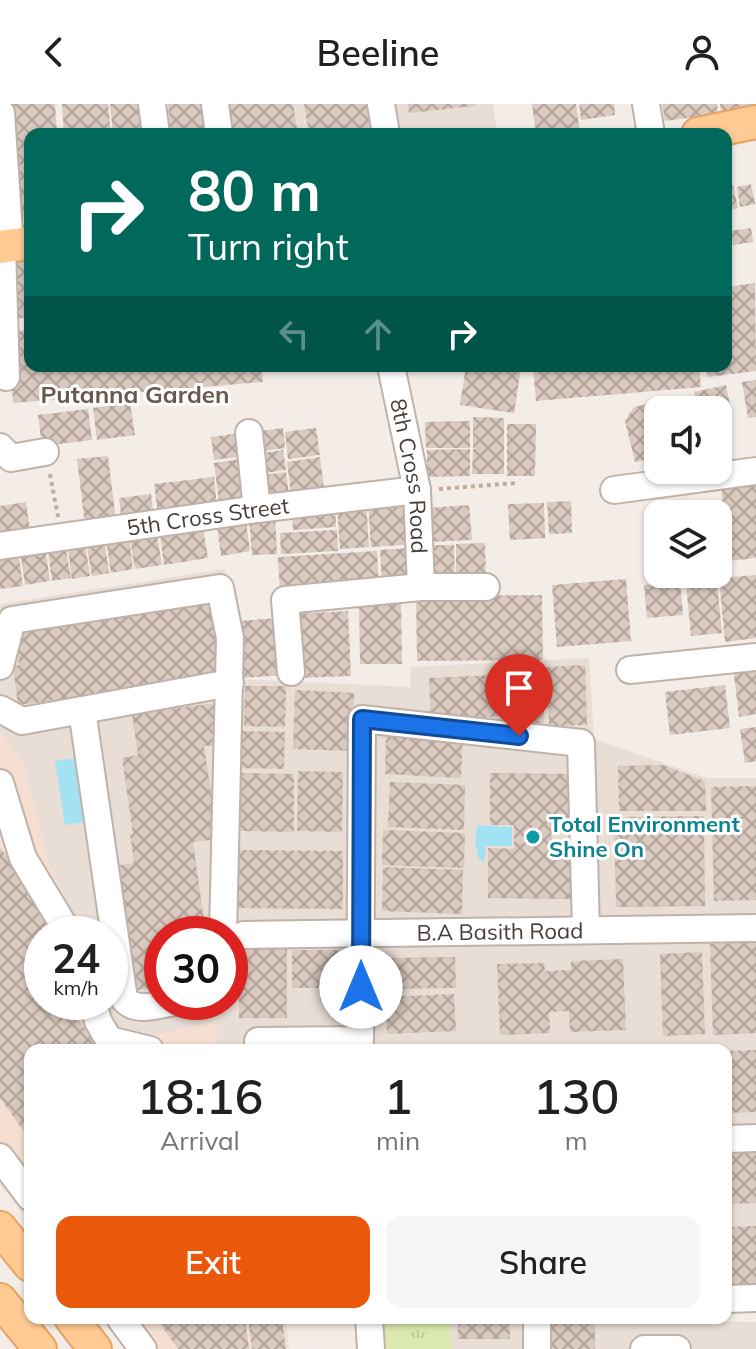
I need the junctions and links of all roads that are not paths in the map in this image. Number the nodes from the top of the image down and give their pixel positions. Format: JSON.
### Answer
{"nodes":[{"id":1,"x":152,"y":104,"type":"edge"},
{"id":2,"x":215,"y":104,"type":"edge"},
{"id":3,"x":381,"y":104,"type":"edge"},
{"id":4,"x":646,"y":104,"type":"edge"},
{"id":5,"x":1,"y":113,"type":"edge"},
{"id":6,"x":756,"y":122,"type":"edge"},
{"id":7,"x":155,"y":128,"type":"edge"},
{"id":8,"x":218,"y":128,"type":"edge"},
{"id":9,"x":385,"y":128,"type":"edge"},
{"id":10,"x":650,"y":128,"type":"edge"},
{"id":11,"x":727,"y":128,"type":"edge"},
{"id":12,"x":11,"y":246,"type":"edge"},
{"id":13,"x":392,"y":372,"type":"edge"},
{"id":14,"x":6,"y":377,"type":"dead end"},
{"id":15,"x":249,"y":433,"type":"dead end"},
{"id":16,"x":0,"y":447,"type":"edge"},
{"id":17,"x":45,"y":452,"type":"road end"},
{"id":18,"x":756,"y":471,"type":"edge"},
{"id":19,"x":417,"y":490,"type":"junction"},
{"id":20,"x":614,"y":490,"type":"dead end"},
{"id":21,"x":257,"y":509,"type":"junction"},
{"id":22,"x":0,"y":546,"type":"edge"},
{"id":23,"x":421,"y":587,"type":"junction"},
{"id":24,"x":486,"y":587,"type":"dead end"},
{"id":25,"x":756,"y":657,"type":"edge"},
{"id":26,"x":0,"y":666,"type":"edge"},
{"id":27,"x":630,"y":670,"type":"dead end"},
{"id":28,"x":291,"y":672,"type":"dead end"},
{"id":29,"x":230,"y":683,"type":"junction"},
{"id":30,"x":0,"y":709,"type":"edge"},
{"id":31,"x":82,"y":710,"type":"junction"},
{"id":32,"x":0,"y":783,"type":"edge"},
{"id":33,"x":58,"y":916,"type":"edge"},
{"id":34,"x":234,"y":916,"type":"edge"},
{"id":35,"x":756,"y":928,"type":"edge"},
{"id":36,"x":586,"y":930,"type":"junction"},
{"id":37,"x":361,"y":933,"type":"junction"},
{"id":38,"x":248,"y":934,"type":"edge"},
{"id":39,"x":144,"y":1007,"type":"edge"},
{"id":40,"x":98,"y":1020,"type":"edge"},
{"id":41,"x":258,"y":1041,"type":"dead end"},
{"id":42,"x":125,"y":1044,"type":"edge"},
{"id":43,"x":756,"y":1138,"type":"edge"},
{"id":44,"x":732,"y":1139,"type":"edge"},
{"id":45,"x":0,"y":1157,"type":"edge"},
{"id":46,"x":24,"y":1189,"type":"edge"},
{"id":47,"x":0,"y":1228,"type":"edge"},
{"id":48,"x":24,"y":1257,"type":"edge"},
{"id":49,"x":756,"y":1298,"type":"edge"},
{"id":50,"x":732,"y":1299,"type":"edge"},
{"id":51,"x":0,"y":1300,"type":"edge"},
{"id":52,"x":76,"y":1324,"type":"edge"},
{"id":53,"x":124,"y":1324,"type":"edge"},
{"id":54,"x":369,"y":1324,"type":"edge"},
{"id":55,"x":537,"y":1324,"type":"edge"},
{"id":56,"x":40,"y":1349,"type":"edge"},
{"id":57,"x":95,"y":1349,"type":"edge"},
{"id":58,"x":143,"y":1349,"type":"edge"},
{"id":59,"x":371,"y":1349,"type":"edge"},
{"id":60,"x":537,"y":1349,"type":"edge"},
{"id":61,"x":644,"y":1349,"type":"edge"},
{"id":62,"x":677,"y":1349,"type":"edge"}],
"edges":[{"from":1,"to":7,"type":"street"},
{"from":2,"to":8,"type":"street"},
{"from":3,"to":9,"type":"street"},
{"from":4,"to":10,"type":"street"},
{"from":5,"to":12,"type":"street"},
{"from":6,"to":11,"type":"main road"},
{"from":12,"to":14,"type":"street"},
{"from":13,"to":19,"type":"street","name":"8th Cross Road"},
{"from":15,"to":21,"type":"street"},
{"from":16,"to":17,"type":"street"},
{"from":18,"to":20,"type":"street"},
{"from":19,"to":21,"type":"street","name":"5th Cross Street"},
{"from":19,"to":23,"type":"street","name":"8th Cross Road"},
{"from":21,"to":22,"type":"street","name":"5th Cross Street"},
{"from":23,"to":24,"type":"street","name":"8th Cross Road"},
{"from":23,"to":28,"type":"street","name":"8th Cross Road"},
{"from":25,"to":27,"type":"street"},
{"from":26,"to":29,"type":"street"},
{"from":29,"to":31,"type":"street"},
{"from":29,"to":34,"type":"street"},
{"from":30,"to":31,"type":"street"},
{"from":31,"to":39,"type":"street"},
{"from":32,"to":33,"type":"street"},
{"from":35,"to":36,"type":"street","name":"B.A Basith Road"},
{"from":36,"to":37,"type":"street","name":"B.A Basith Road"},
{"from":36,"to":37,"type":"street"},
{"from":37,"to":38,"type":"street","name":"B.A Basith Road"},
{"from":37,"to":41,"type":"street"},
{"from":40,"to":42,"type":"street"},
{"from":43,"to":44,"type":"street"},
{"from":45,"to":46,"type":"street"},
{"from":47,"to":48,"type":"main road"},
{"from":49,"to":50,"type":"street"},
{"from":51,"to":56,"type":"main road"},
{"from":52,"to":57,"type":"main road"},
{"from":53,"to":58,"type":"street"},
{"from":54,"to":59,"type":"street"},
{"from":55,"to":60,"type":"street"},
{"from":61,"to":62,"type":"street"}]}
